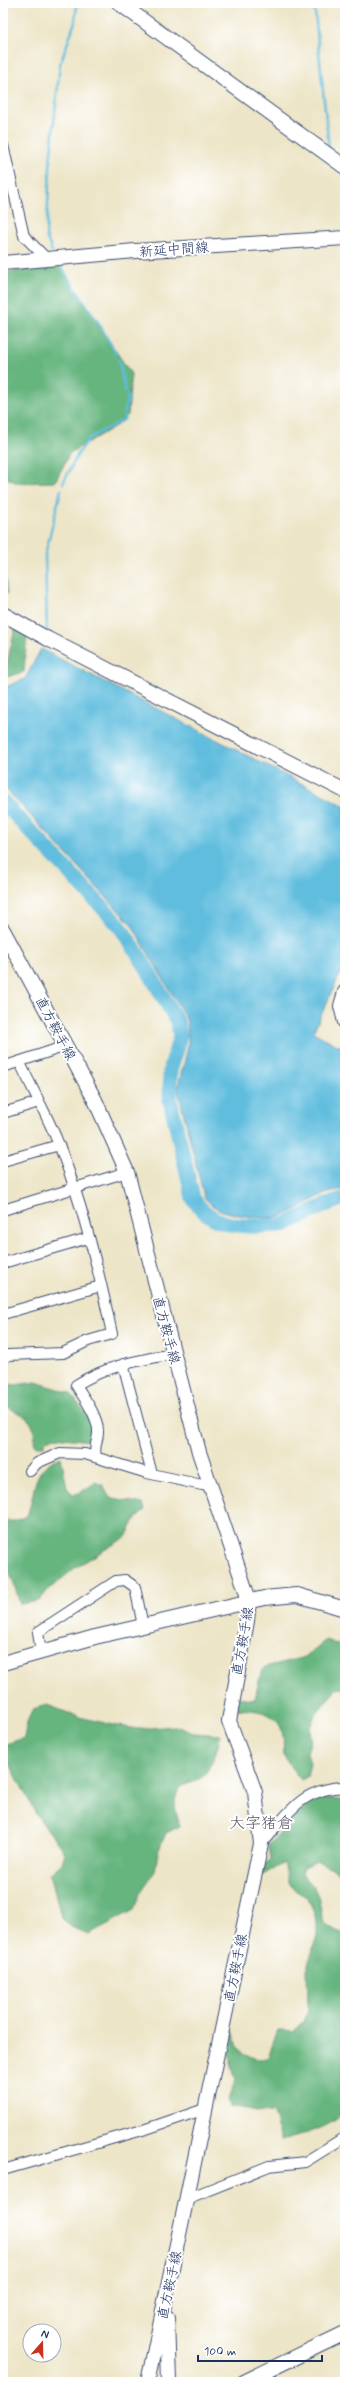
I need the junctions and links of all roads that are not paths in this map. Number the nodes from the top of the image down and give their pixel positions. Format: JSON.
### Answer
{"nodes":[{"id":1,"x":119,"y":3,"type":"edge"},
{"id":2,"x":3,"y":145,"type":"edge"},
{"id":3,"x":345,"y":167,"type":"edge"},
{"id":4,"x":345,"y":238,"type":"edge"},
{"id":5,"x":47,"y":259,"type":"junction"},
{"id":6,"x":3,"y":263,"type":"edge"},
{"id":7,"x":3,"y":614,"type":"edge"},
{"id":8,"x":345,"y":791,"type":"edge"},
{"id":9,"x":3,"y":930,"type":"edge"},
{"id":10,"x":345,"y":992,"type":"edge"},
{"id":11,"x":345,"y":1022,"type":"edge"},
{"id":12,"x":66,"y":1046,"type":"junction"},
{"id":13,"x":20,"y":1063,"type":"junction"},
{"id":14,"x":3,"y":1067,"type":"edge"},
{"id":15,"x":39,"y":1102,"type":"junction"},
{"id":16,"x":3,"y":1113,"type":"edge"},
{"id":17,"x":59,"y":1145,"type":"junction"},
{"id":18,"x":3,"y":1161,"type":"edge"},
{"id":19,"x":127,"y":1172,"type":"junction"},
{"id":20,"x":74,"y":1188,"type":"junction"},
{"id":21,"x":3,"y":1210,"type":"edge"},
{"id":22,"x":88,"y":1238,"type":"junction"},
{"id":23,"x":3,"y":1263,"type":"edge"},
{"id":24,"x":101,"y":1286,"type":"junction"},
{"id":25,"x":3,"y":1314,"type":"edge"},
{"id":26,"x":173,"y":1354,"type":"junction"},
{"id":27,"x":3,"y":1360,"type":"edge"},
{"id":28,"x":124,"y":1364,"type":"junction"},
{"id":29,"x":96,"y":1457,"type":"junction"},
{"id":30,"x":30,"y":1471,"type":"dead end"},
{"id":31,"x":152,"y":1474,"type":"junction"},
{"id":32,"x":209,"y":1481,"type":"junction"},
{"id":33,"x":249,"y":1600,"type":"junction"},
{"id":34,"x":345,"y":1609,"type":"edge"},
{"id":35,"x":143,"y":1626,"type":"junction"},
{"id":36,"x":41,"y":1652,"type":"junction"},
{"id":37,"x":3,"y":1664,"type":"edge"},
{"id":38,"x":345,"y":1787,"type":"edge"},
{"id":39,"x":261,"y":1844,"type":"junction"},
{"id":40,"x":206,"y":2111,"type":"junction"},
{"id":41,"x":345,"y":2137,"type":"edge"},
{"id":42,"x":3,"y":2170,"type":"edge"},
{"id":43,"x":186,"y":2199,"type":"junction"},
{"id":44,"x":167,"y":2295,"type":"junction"},
{"id":45,"x":345,"y":2333,"type":"edge"},
{"id":46,"x":148,"y":2382,"type":"edge"},
{"id":47,"x":169,"y":2382,"type":"edge"},
{"id":48,"x":244,"y":2382,"type":"edge"}],
"edges":[{"from":1,"to":3,"type":"main road"},
{"from":2,"to":5,"type":"street"},
{"from":4,"to":5,"type":"main road","name":"新延中間線"},
{"from":5,"to":6,"type":"main road","name":"新延中間線"},
{"from":7,"to":8,"type":"main road"},
{"from":9,"to":12,"type":"main road","name":"直方鞍手線"},
{"from":10,"to":11,"type":"main road"},
{"from":12,"to":13,"type":"street"},
{"from":12,"to":19,"type":"main road","name":"直方鞍手線"},
{"from":13,"to":14,"type":"street"},
{"from":13,"to":15,"type":"street"},
{"from":15,"to":16,"type":"street"},
{"from":15,"to":17,"type":"street"},
{"from":17,"to":18,"type":"street"},
{"from":17,"to":20,"type":"street"},
{"from":19,"to":20,"type":"street"},
{"from":19,"to":26,"type":"main road","name":"直方鞍手線"},
{"from":20,"to":21,"type":"street"},
{"from":20,"to":22,"type":"street"},
{"from":22,"to":23,"type":"street"},
{"from":22,"to":24,"type":"street"},
{"from":24,"to":25,"type":"street"},
{"from":24,"to":27,"type":"street"},
{"from":26,"to":28,"type":"street"},
{"from":26,"to":32,"type":"main road","name":"直方鞍手線"},
{"from":28,"to":29,"type":"street"},
{"from":28,"to":31,"type":"street"},
{"from":29,"to":30,"type":"street"},
{"from":29,"to":31,"type":"street"},
{"from":31,"to":32,"type":"street"},
{"from":32,"to":33,"type":"main road","name":"直方鞍手線"},
{"from":33,"to":34,"type":"main road"},
{"from":33,"to":35,"type":"main road"},
{"from":33,"to":39,"type":"main road","name":"直方鞍手線"},
{"from":35,"to":36,"type":"main road"},
{"from":35,"to":36,"type":"street"},
{"from":36,"to":37,"type":"main road"},
{"from":38,"to":39,"type":"street"},
{"from":39,"to":40,"type":"main road","name":"直方鞍手線"},
{"from":40,"to":42,"type":"street"},
{"from":40,"to":43,"type":"main road","name":"直方鞍手線"},
{"from":41,"to":43,"type":"street"},
{"from":43,"to":44,"type":"main road","name":"直方鞍手線"},
{"from":44,"to":46,"type":"main road","name":"直方鞍手線"},
{"from":44,"to":47,"type":"main road"},
{"from":45,"to":48,"type":"main road"}]}
